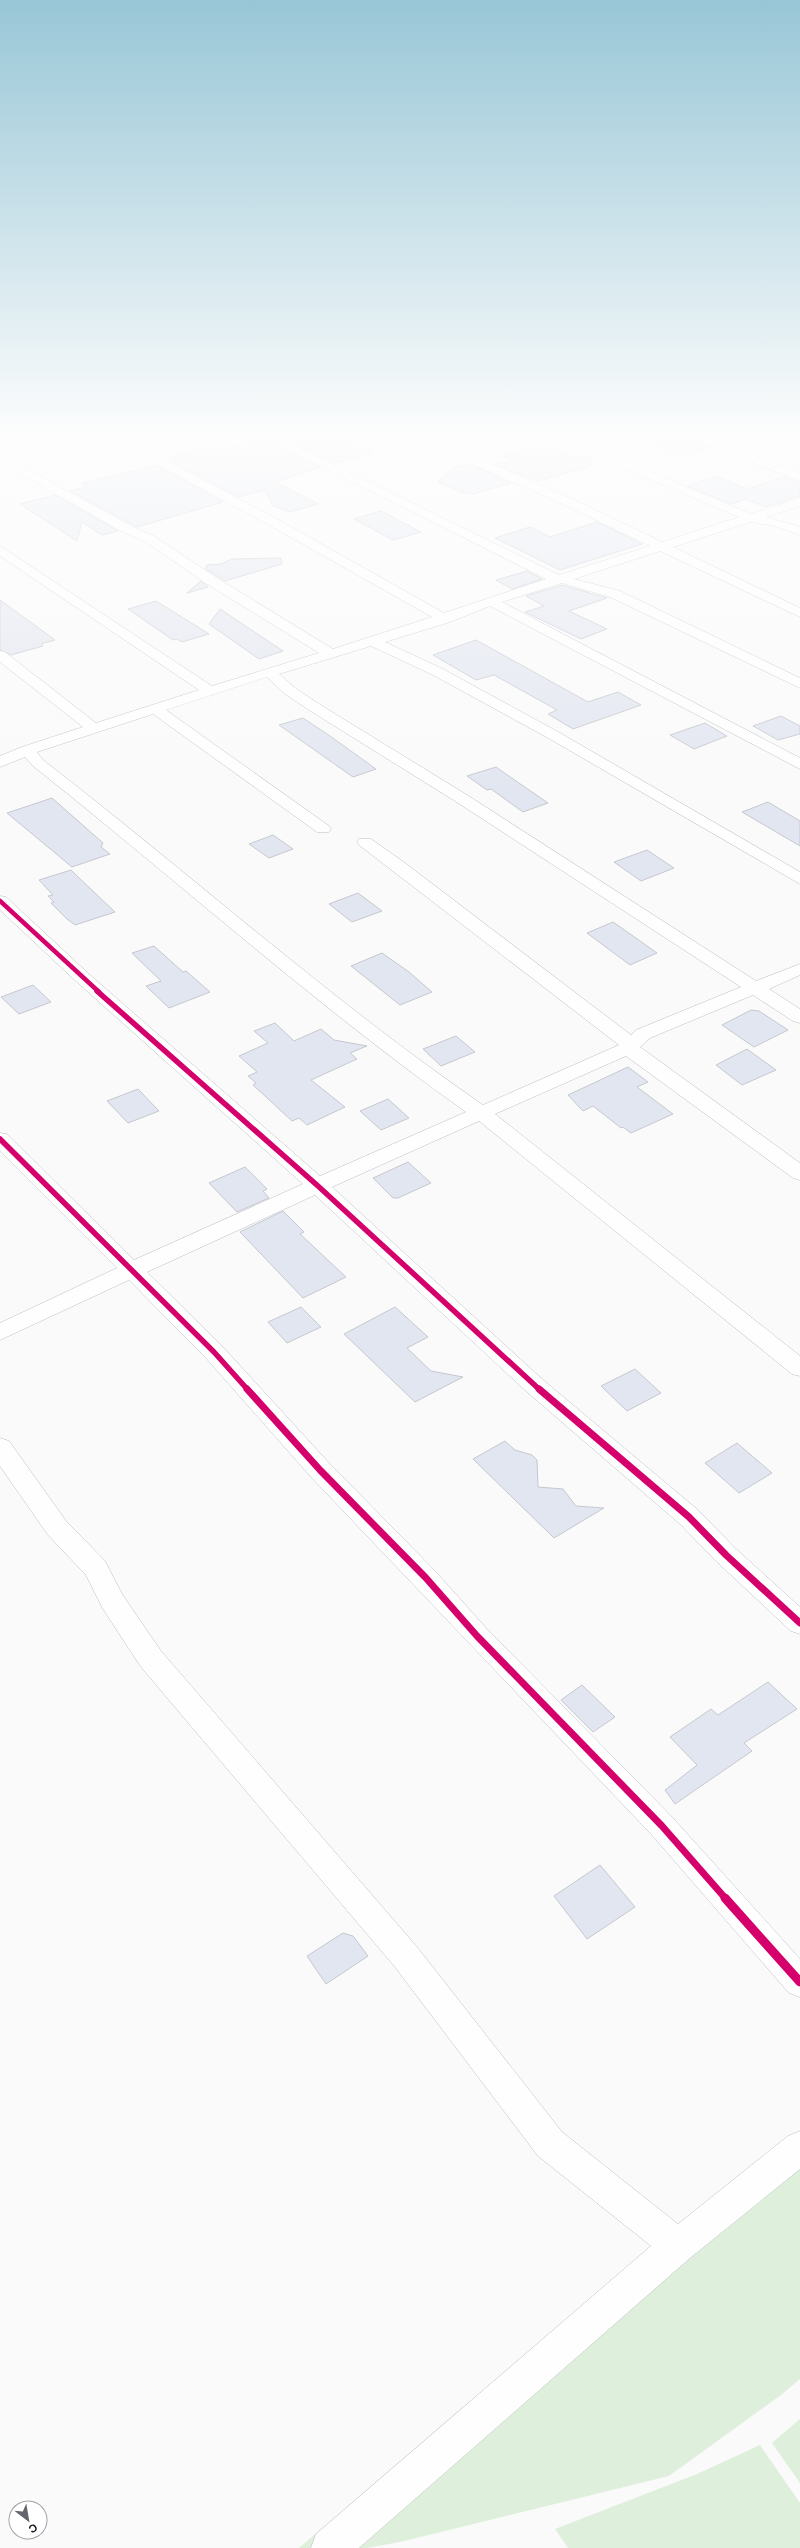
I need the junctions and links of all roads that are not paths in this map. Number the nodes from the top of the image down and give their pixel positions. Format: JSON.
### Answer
{"nodes":[{"id":1,"x":7,"y":555,"type":"edge"},
{"id":2,"x":173,"y":555,"type":"edge"},
{"id":3,"x":332,"y":555,"type":"edge"},
{"id":4,"x":509,"y":555,"type":"edge"},
{"id":5,"x":638,"y":555,"type":"edge"},
{"id":6,"x":679,"y":555,"type":"edge"},
{"id":7,"x":560,"y":580,"type":"junction"},
{"id":8,"x":491,"y":601,"type":"junction"},
{"id":9,"x":800,"y":613,"type":"edge"},
{"id":10,"x":444,"y":618,"type":"junction"},
{"id":11,"x":372,"y":641,"type":"junction"},
{"id":12,"x":330,"y":653,"type":"junction"},
{"id":13,"x":0,"y":655,"type":"edge"},
{"id":14,"x":269,"y":672,"type":"junction"},
{"id":15,"x":800,"y":684,"type":"edge"},
{"id":16,"x":211,"y":692,"type":"junction"},
{"id":17,"x":155,"y":709,"type":"junction"},
{"id":18,"x":95,"y":729,"type":"junction"},
{"id":19,"x":27,"y":750,"type":"junction"},
{"id":20,"x":0,"y":762,"type":"edge"},
{"id":21,"x":800,"y":764,"type":"edge"},
{"id":22,"x":323,"y":829,"type":"dead end"},
{"id":23,"x":366,"y":842,"type":"dead end"},
{"id":24,"x":800,"y":879,"type":"edge"},
{"id":25,"x":0,"y":901,"type":"edge"},
{"id":26,"x":800,"y":969,"type":"edge"},
{"id":27,"x":756,"y":989,"type":"junction"},
{"id":28,"x":800,"y":1017,"type":"edge"},
{"id":29,"x":629,"y":1046,"type":"junction"},
{"id":30,"x":480,"y":1113,"type":"junction"},
{"id":31,"x":0,"y":1139,"type":"edge"},
{"id":32,"x":800,"y":1173,"type":"edge"},
{"id":33,"x":318,"y":1186,"type":"junction"},
{"id":34,"x":132,"y":1270,"type":"junction"},
{"id":35,"x":0,"y":1332,"type":"edge"},
{"id":36,"x":800,"y":1368,"type":"edge"},
{"id":37,"x":0,"y":1447,"type":"edge"},
{"id":38,"x":800,"y":1623,"type":"edge"},
{"id":39,"x":800,"y":1982,"type":"edge"},
{"id":40,"x":800,"y":2148,"type":"edge"},
{"id":41,"x":678,"y":2246,"type":"junction"},
{"id":42,"x":330,"y":2548,"type":"edge"}],
"edges":[{"from":1,"to":16,"type":"street"},
{"from":2,"to":12,"type":"street"},
{"from":3,"to":10,"type":"street"},
{"from":4,"to":7,"type":"street"},
{"from":5,"to":7,"type":"street"},
{"from":6,"to":9,"type":"street"},
{"from":7,"to":8,"type":"street"},
{"from":7,"to":15,"type":"street"},
{"from":8,"to":10,"type":"street"},
{"from":8,"to":21,"type":"street"},
{"from":10,"to":11,"type":"street"},
{"from":11,"to":12,"type":"street"},
{"from":11,"to":24,"type":"street"},
{"from":12,"to":14,"type":"street"},
{"from":13,"to":18,"type":"street"},
{"from":14,"to":16,"type":"street"},
{"from":14,"to":27,"type":"street"},
{"from":16,"to":17,"type":"street"},
{"from":17,"to":18,"type":"street"},
{"from":17,"to":22,"type":"street"},
{"from":18,"to":19,"type":"street"},
{"from":19,"to":20,"type":"street"},
{"from":19,"to":30,"type":"street"},
{"from":23,"to":29,"type":"street"},
{"from":25,"to":33,"type":"street"},
{"from":26,"to":27,"type":"street"},
{"from":27,"to":28,"type":"street"},
{"from":27,"to":29,"type":"street"},
{"from":29,"to":30,"type":"street"},
{"from":29,"to":32,"type":"street"},
{"from":30,"to":33,"type":"street"},
{"from":30,"to":36,"type":"street"},
{"from":31,"to":34,"type":"street"},
{"from":33,"to":34,"type":"street"},
{"from":33,"to":38,"type":"street"},
{"from":34,"to":35,"type":"street"},
{"from":34,"to":39,"type":"street"},
{"from":37,"to":41,"type":"street"},
{"from":40,"to":41,"type":"street"},
{"from":41,"to":42,"type":"street"}]}
